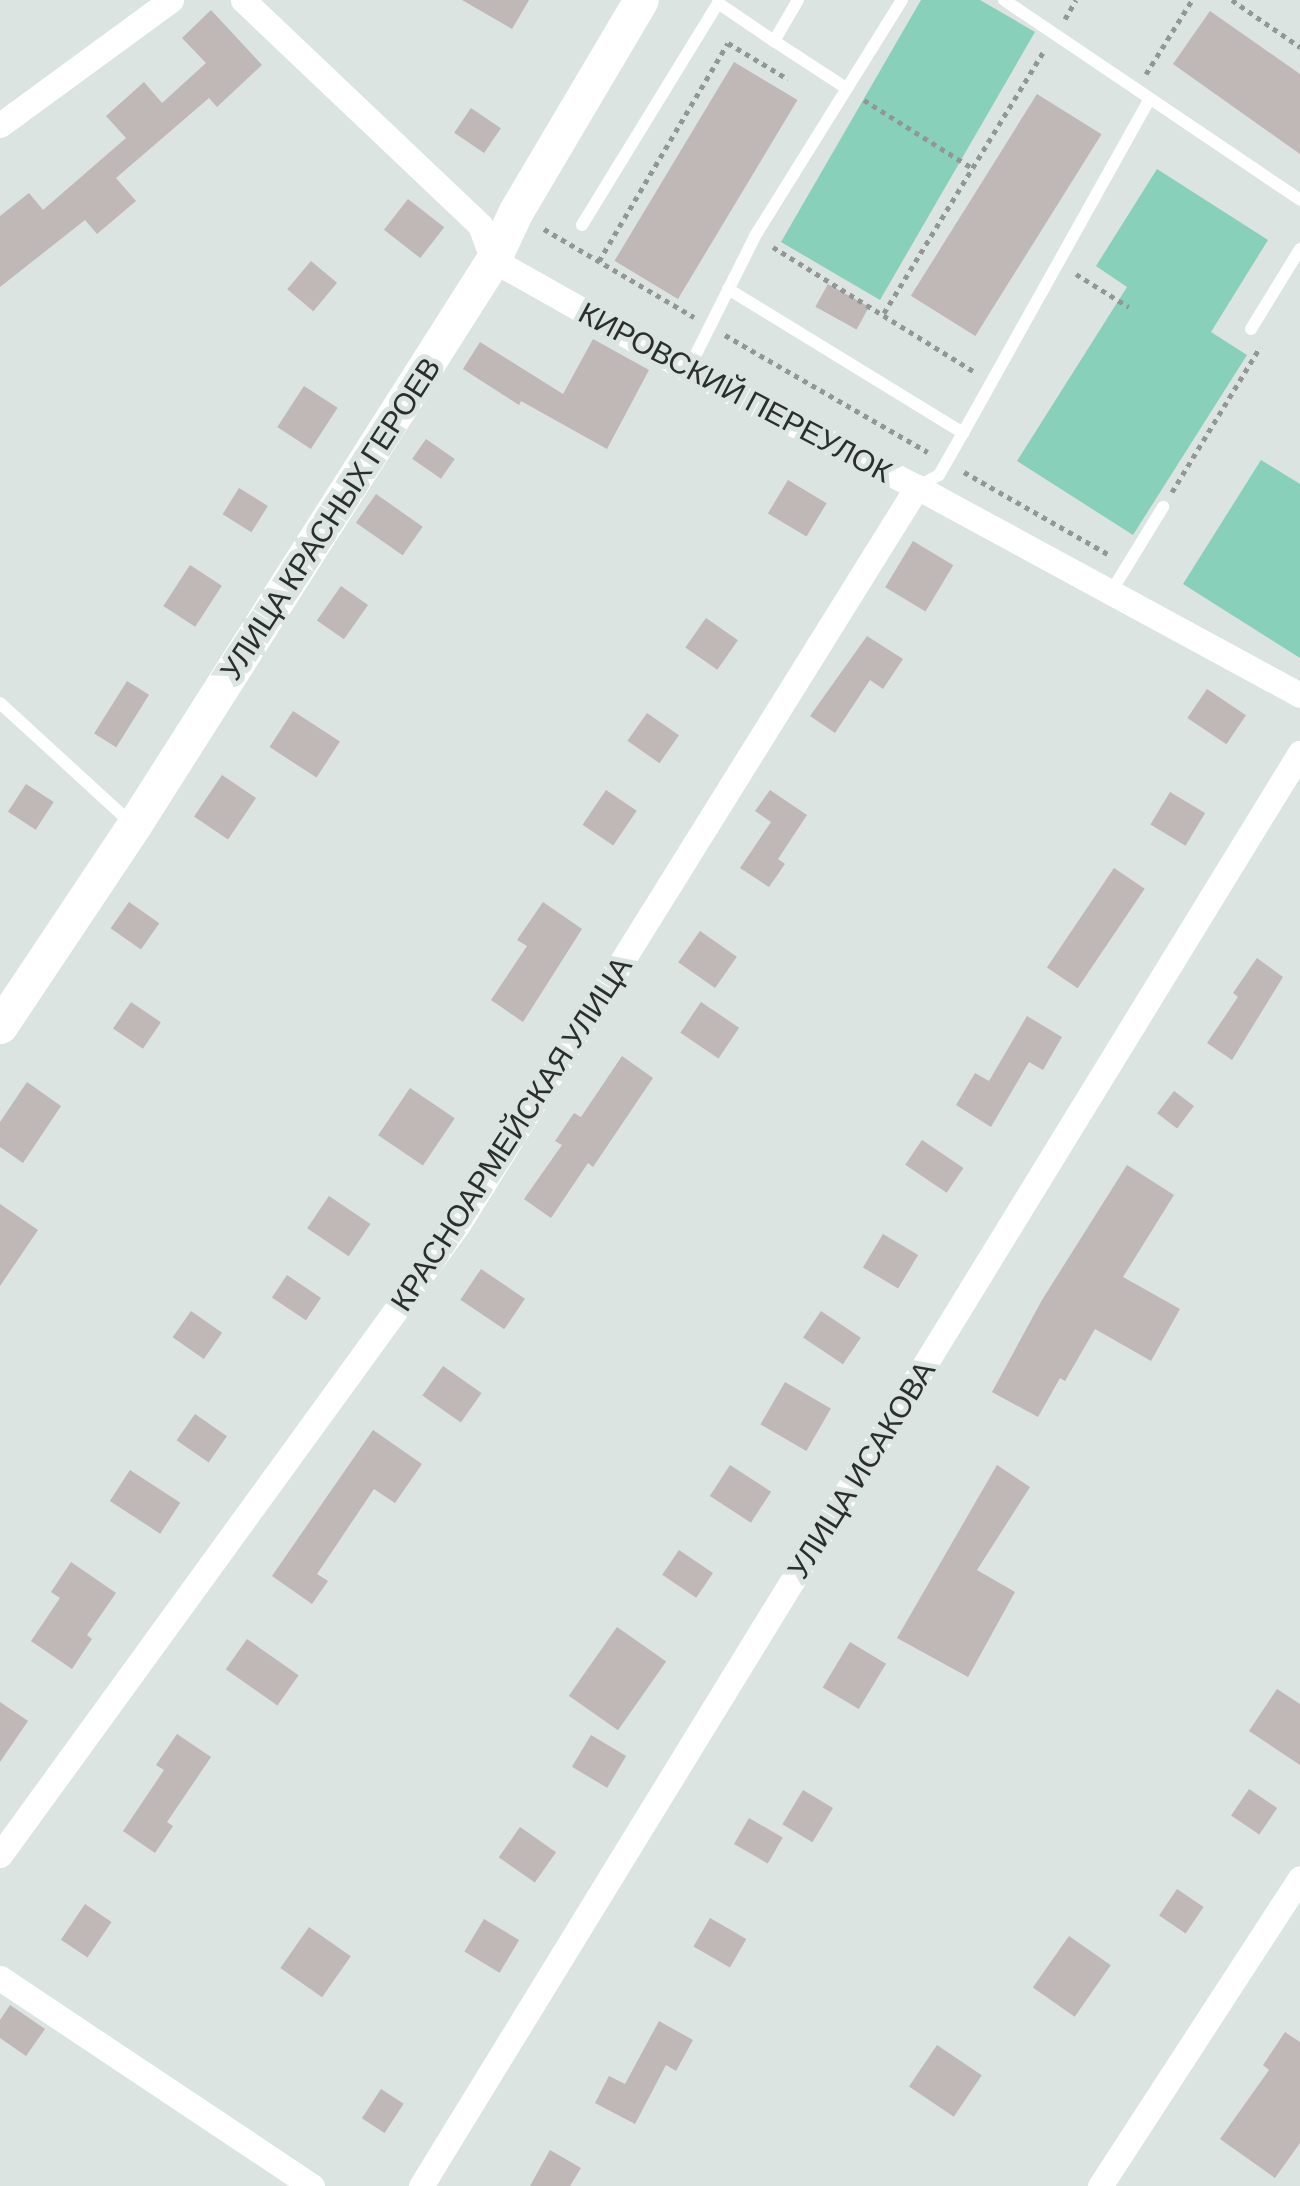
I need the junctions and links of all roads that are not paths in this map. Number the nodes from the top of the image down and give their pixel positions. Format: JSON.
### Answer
{"nodes":[{"id":1,"x":171,"y":0,"type":"edge"},
{"id":2,"x":243,"y":0,"type":"edge"},
{"id":3,"x":641,"y":0,"type":"edge"},
{"id":4,"x":798,"y":0,"type":"edge"},
{"id":5,"x":902,"y":0,"type":"edge"},
{"id":6,"x":1004,"y":0,"type":"edge"},
{"id":7,"x":719,"y":2,"type":"edge"},
{"id":8,"x":774,"y":41,"type":"junction"},
{"id":9,"x":846,"y":88,"type":"junction"},
{"id":10,"x":1150,"y":99,"type":"junction"},
{"id":11,"x":0,"y":125,"type":"edge"},
{"id":12,"x":1300,"y":200,"type":"edge"},
{"id":13,"x":582,"y":225,"type":"dead end"},
{"id":14,"x":1300,"y":249,"type":"edge"},
{"id":15,"x":494,"y":260,"type":"junction"},
{"id":16,"x":728,"y":289,"type":"junction"},
{"id":17,"x":1251,"y":329,"type":"road end"},
{"id":18,"x":688,"y":370,"type":"junction"},
{"id":19,"x":962,"y":433,"type":"junction"},
{"id":20,"x":917,"y":487,"type":"junction"},
{"id":21,"x":1163,"y":507,"type":"road end"},
{"id":22,"x":1111,"y":592,"type":"junction"},
{"id":23,"x":1300,"y":695,"type":"edge"},
{"id":24,"x":0,"y":704,"type":"edge"},
{"id":25,"x":1300,"y":753,"type":"edge"},
{"id":26,"x":134,"y":825,"type":"junction"},
{"id":27,"x":0,"y":1026,"type":"edge"},
{"id":28,"x":0,"y":1854,"type":"edge"},
{"id":29,"x":1300,"y":1878,"type":"edge"},
{"id":30,"x":0,"y":1978,"type":"edge"},
{"id":31,"x":312,"y":2186,"type":"edge"},
{"id":32,"x":420,"y":2186,"type":"edge"},
{"id":33,"x":1100,"y":2186,"type":"edge"}],
"edges":[{"from":1,"to":11,"type":"street"},
{"from":2,"to":15,"type":"street"},
{"from":3,"to":15,"type":"main road","name":"УЛИЦА КРАСНЫХ ГЕРОЕВ"},
{"from":4,"to":8,"type":"lane"},
{"from":5,"to":9,"type":"lane"},
{"from":6,"to":10,"type":"lane"},
{"from":7,"to":8,"type":"lane"},
{"from":7,"to":13,"type":"lane"},
{"from":8,"to":9,"type":"lane"},
{"from":9,"to":16,"type":"lane"},
{"from":10,"to":12,"type":"lane"},
{"from":10,"to":19,"type":"lane"},
{"from":14,"to":17,"type":"lane"},
{"from":15,"to":18,"type":"street","name":"КИРОВСКИЙ ПЕРЕУЛОК"},
{"from":15,"to":26,"type":"main road","name":"УЛИЦА КРАСНЫХ ГЕРОЕВ"},
{"from":16,"to":18,"type":"lane"},
{"from":16,"to":19,"type":"lane"},
{"from":18,"to":20,"type":"street","name":"КИРОВСКИЙ ПЕРЕУЛОК"},
{"from":19,"to":20,"type":"lane"},
{"from":20,"to":22,"type":"street","name":"КИРОВСКИЙ ПЕРЕУЛОК"},
{"from":20,"to":28,"type":"street","name":"КРАСНОАРМЕЙСКАЯ УЛИЦА"},
{"from":21,"to":22,"type":"lane"},
{"from":22,"to":23,"type":"street","name":"КИРОВСКИЙ ПЕРЕУЛОК"},
{"from":24,"to":26,"type":"lane"},
{"from":25,"to":32,"type":"street","name":"УЛИЦА ИСАКОВА"},
{"from":26,"to":27,"type":"main road","name":"УЛИЦА КРАСНЫХ ГЕРОЕВ"},
{"from":29,"to":33,"type":"street"},
{"from":30,"to":31,"type":"street"}]}
